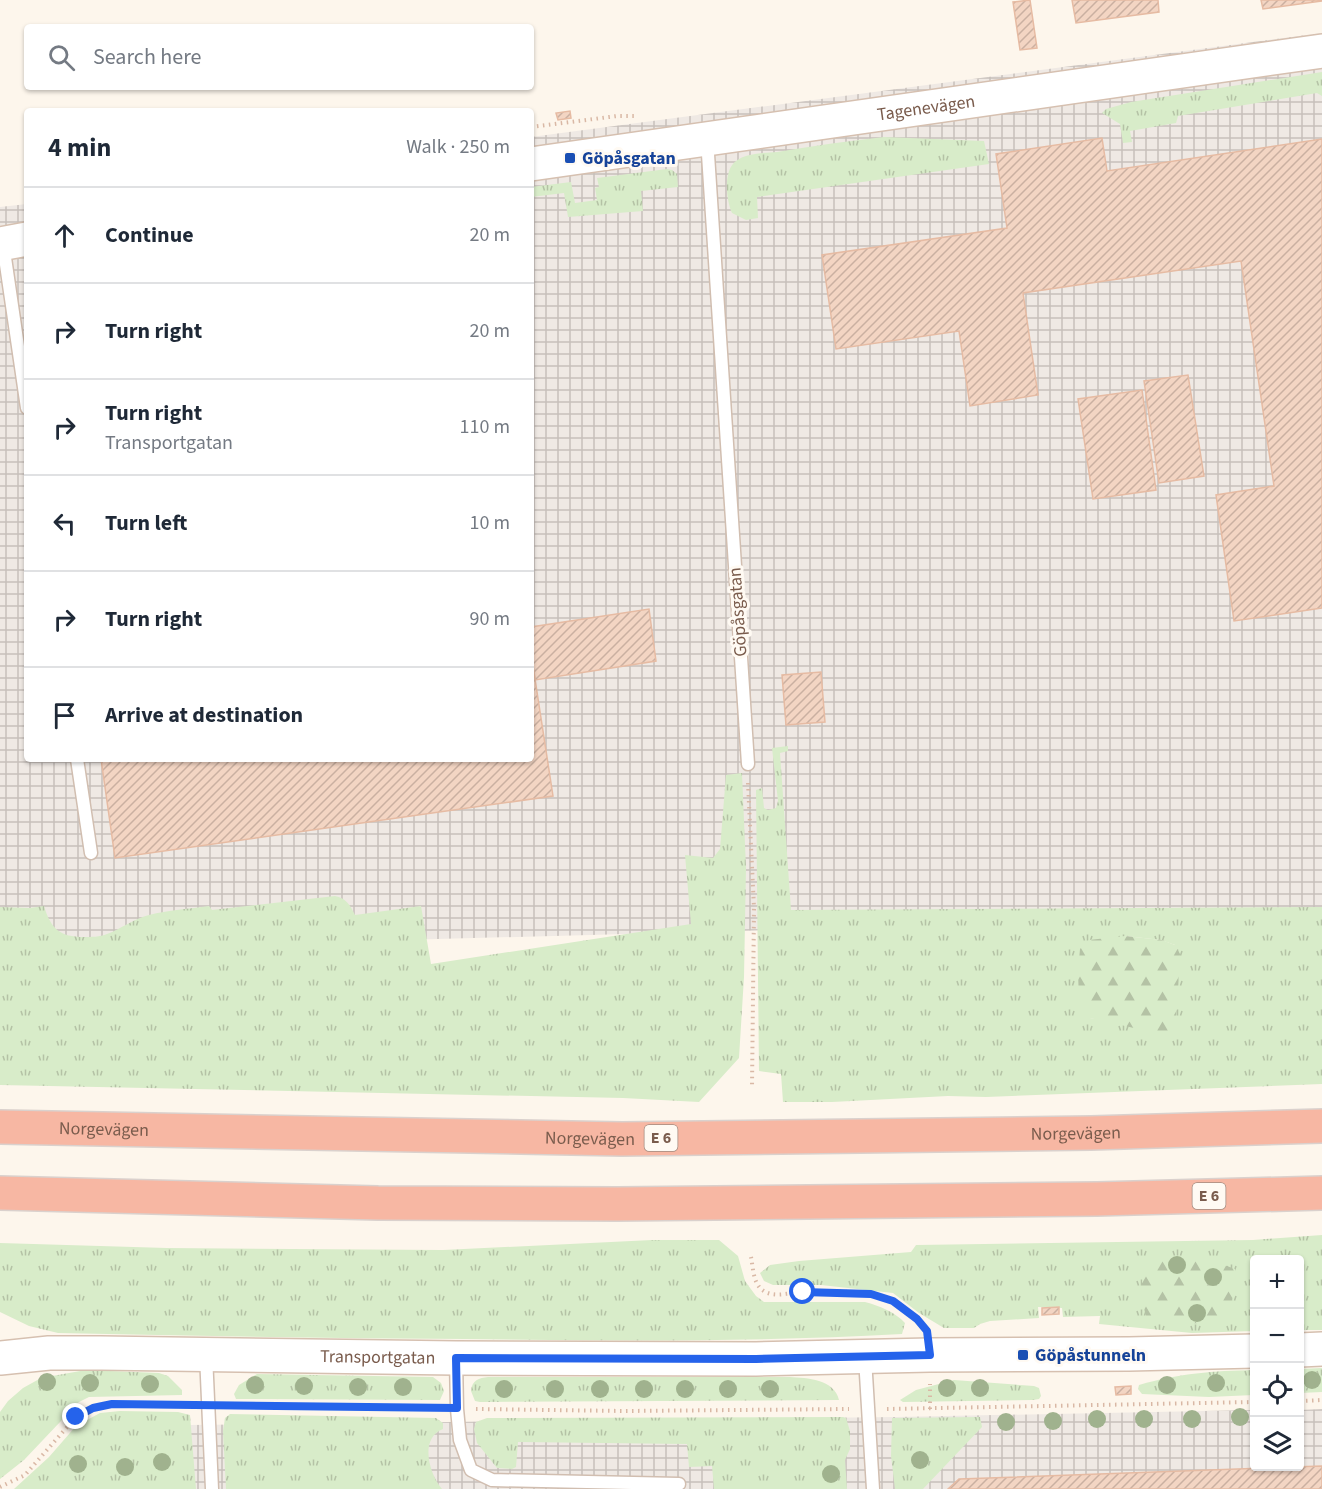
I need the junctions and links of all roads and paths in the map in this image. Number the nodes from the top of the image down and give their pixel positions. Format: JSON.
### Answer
{"nodes":[{"id":1,"x":1322,"y":51,"type":"edge"},
{"id":2,"x":707,"y":138,"type":"junction"},
{"id":3,"x":534,"y":164,"type":"edge"},
{"id":4,"x":10,"y":242,"type":"edge"},
{"id":5,"x":24,"y":379,"type":"edge"},
{"id":6,"x":77,"y":762,"type":"edge"},
{"id":7,"x":747,"y":764,"type":"joint"},
{"id":8,"x":91,"y":853,"type":"dead end"},
{"id":9,"x":752,"y":1087,"type":"dead end"},
{"id":10,"x":1322,"y":1126,"type":"edge"},
{"id":11,"x":0,"y":1127,"type":"edge"},
{"id":12,"x":0,"y":1193,"type":"edge"},
{"id":13,"x":1322,"y":1193,"type":"edge"},
{"id":14,"x":51,"y":1194,"type":"junction"},
{"id":15,"x":0,"y":1198,"type":"edge"},
{"id":16,"x":751,"y":1257,"type":"dead end"},
{"id":17,"x":1322,"y":1349,"type":"edge"},
{"id":18,"x":1304,"y":1350,"type":"edge"},
{"id":19,"x":1250,"y":1351,"type":"edge"},
{"id":20,"x":206,"y":1354,"type":"junction"},
{"id":21,"x":930,"y":1355,"type":"junction"},
{"id":22,"x":865,"y":1357,"type":"junction"},
{"id":23,"x":0,"y":1358,"type":"edge"},
{"id":24,"x":456,"y":1358,"type":"junction"},
{"id":25,"x":1322,"y":1400,"type":"edge"},
{"id":26,"x":1304,"y":1401,"type":"edge"},
{"id":27,"x":1250,"y":1402,"type":"edge"},
{"id":28,"x":207,"y":1405,"type":"junction"},
{"id":29,"x":457,"y":1408,"type":"junction"},
{"id":30,"x":868,"y":1408,"type":"junction"},
{"id":31,"x":930,"y":1409,"type":"junction"},
{"id":32,"x":679,"y":1484,"type":"dead end"},
{"id":33,"x":0,"y":1487,"type":"edge"},
{"id":34,"x":212,"y":1489,"type":"edge"},
{"id":35,"x":873,"y":1489,"type":"edge"}],
"edges":[{"from":1,"to":2,"type":"street","name":"Tagenevägen"},
{"from":2,"to":3,"type":"street","name":"Tagenevägen"},
{"from":2,"to":7,"type":"lane","name":"Göpåsgatan"},
{"from":4,"to":5,"type":"lane"},
{"from":6,"to":8,"type":"lane"},
{"from":7,"to":9,"type":"path"},
{"from":10,"to":11,"type":"highway","name":"Norgevägen","number":"E 6"},
{"from":12,"to":14,"type":"highway","number":"E 6"},
{"from":13,"to":14,"type":"highway","number":"E 6"},
{"from":14,"to":15,"type":"highway"},
{"from":16,"to":21,"type":"path"},
{"from":17,"to":18,"type":"street"},
{"from":19,"to":21,"type":"street","name":"Transportgatan"},
{"from":20,"to":23,"type":"street","name":"Transportgatan"},
{"from":20,"to":24,"type":"street","name":"Transportgatan"},
{"from":20,"to":28,"type":"lane"},
{"from":21,"to":22,"type":"street","name":"Transportgatan"},
{"from":21,"to":31,"type":"path"},
{"from":22,"to":24,"type":"street","name":"Transportgatan"},
{"from":22,"to":30,"type":"lane"},
{"from":24,"to":29,"type":"lane"},
{"from":25,"to":26,"type":"path"},
{"from":27,"to":31,"type":"path"},
{"from":28,"to":29,"type":"path"},
{"from":28,"to":33,"type":"path"},
{"from":28,"to":34,"type":"lane"},
{"from":29,"to":30,"type":"path"},
{"from":29,"to":32,"type":"lane"},
{"from":30,"to":31,"type":"path"},
{"from":30,"to":35,"type":"lane"}]}
